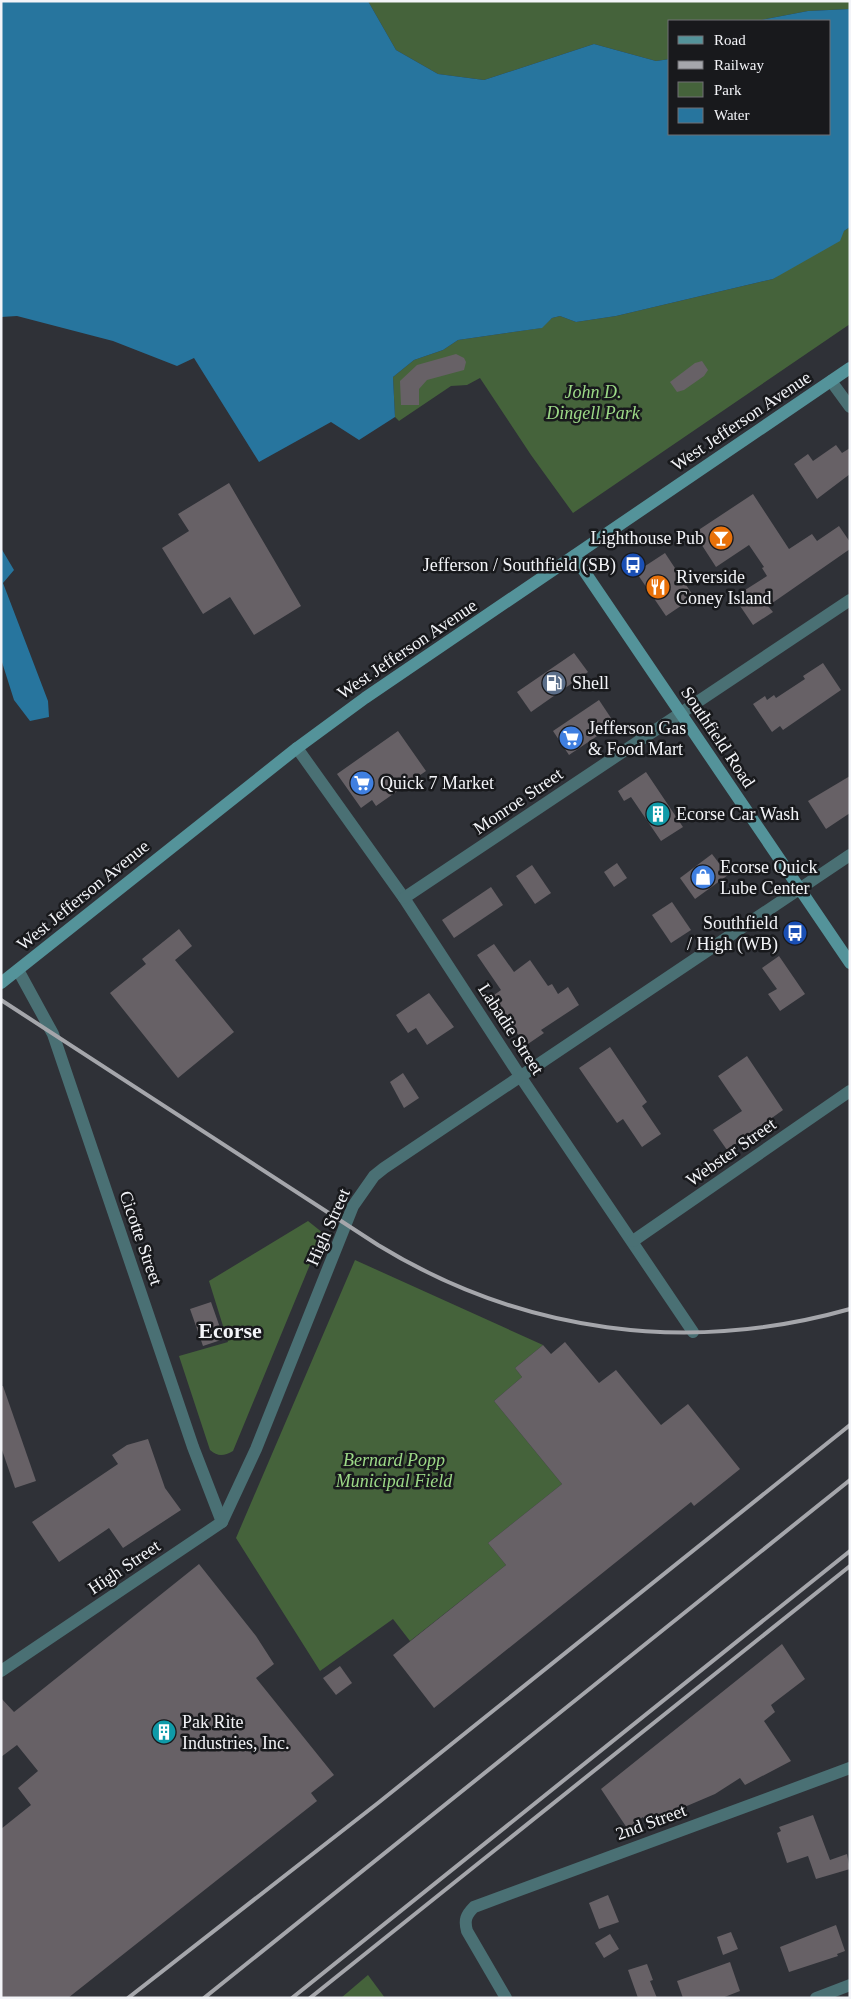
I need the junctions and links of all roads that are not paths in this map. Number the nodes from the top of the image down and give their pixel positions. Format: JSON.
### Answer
{"nodes":[{"id":1,"x":850,"y":368,"type":"edge"},
{"id":2,"x":831,"y":381,"type":"junction"},
{"id":3,"x":850,"y":407,"type":"edge"},
{"id":4,"x":574,"y":556,"type":"junction"},
{"id":5,"x":850,"y":600,"type":"edge"},
{"id":6,"x":680,"y":713,"type":"junction"},
{"id":7,"x":297,"y":748,"type":"junction"},
{"id":8,"x":850,"y":855,"type":"edge"},
{"id":9,"x":800,"y":890,"type":"junction"},
{"id":10,"x":404,"y":898,"type":"junction"},
{"id":11,"x":850,"y":963,"type":"edge"},
{"id":12,"x":18,"y":970,"type":"junction"},
{"id":13,"x":1,"y":983,"type":"edge"},
{"id":14,"x":520,"y":1076,"type":"junction"},
{"id":15,"x":850,"y":1091,"type":"edge"},
{"id":16,"x":633,"y":1241,"type":"junction"},
{"id":17,"x":694,"y":1332,"type":"dead end"},
{"id":18,"x":222,"y":1522,"type":"junction"},
{"id":19,"x":1,"y":1670,"type":"edge"},
{"id":20,"x":850,"y":1768,"type":"edge"},
{"id":21,"x":850,"y":1985,"type":"edge"},
{"id":22,"x":506,"y":1998,"type":"edge"},
{"id":23,"x":816,"y":1998,"type":"edge"}],
"edges":[{"from":1,"to":2,"type":"main road","name":"West Jefferson Avenue"},
{"from":2,"to":3,"type":"street"},
{"from":2,"to":4,"type":"main road","name":"West Jefferson Avenue"},
{"from":4,"to":6,"type":"main road","name":"Southfield Road"},
{"from":4,"to":7,"type":"main road","name":"West Jefferson Avenue"},
{"from":5,"to":6,"type":"street","name":"Monroe Street"},
{"from":6,"to":9,"type":"main road","name":"Southfield Road"},
{"from":6,"to":10,"type":"street","name":"Monroe Street"},
{"from":7,"to":10,"type":"street","name":"Labadie Street"},
{"from":7,"to":12,"type":"main road","name":"West Jefferson Avenue"},
{"from":8,"to":9,"type":"street","name":"High Street"},
{"from":9,"to":11,"type":"main road","name":"Southfield Road"},
{"from":9,"to":14,"type":"street","name":"High Street"},
{"from":10,"to":14,"type":"street","name":"Labadie Street"},
{"from":12,"to":13,"type":"main road","name":"West Jefferson Avenue"},
{"from":12,"to":18,"type":"street","name":"Cicotte Street"},
{"from":14,"to":16,"type":"street","name":"Labadie Street"},
{"from":14,"to":18,"type":"street","name":"High Street"},
{"from":15,"to":16,"type":"street","name":"Webster Street"},
{"from":16,"to":17,"type":"street","name":"Labadie Street"},
{"from":18,"to":19,"type":"street","name":"High Street"},
{"from":20,"to":22,"type":"street","name":"2nd Street"},
{"from":21,"to":23,"type":"street"}]}
